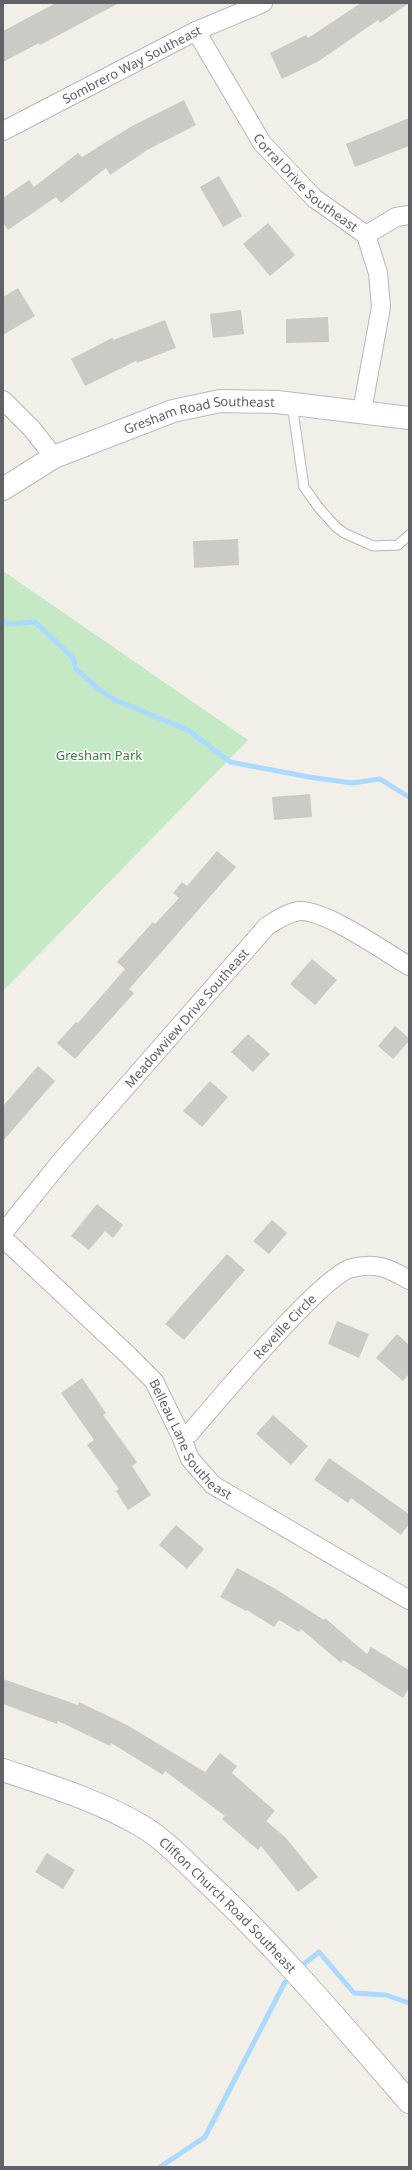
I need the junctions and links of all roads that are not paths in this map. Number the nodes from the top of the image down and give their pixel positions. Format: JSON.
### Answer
{"nodes":[{"id":1,"x":263,"y":3,"type":"edge"},
{"id":2,"x":196,"y":32,"type":"junction"},
{"id":3,"x":3,"y":131,"type":"edge"},
{"id":4,"x":409,"y":215,"type":"edge"},
{"id":5,"x":366,"y":235,"type":"junction"},
{"id":6,"x":3,"y":400,"type":"edge"},
{"id":7,"x":292,"y":404,"type":"junction"},
{"id":8,"x":362,"y":411,"type":"junction"},
{"id":9,"x":409,"y":418,"type":"edge"},
{"id":10,"x":54,"y":457,"type":"junction"},
{"id":11,"x":3,"y":489,"type":"edge"},
{"id":12,"x":409,"y":535,"type":"edge"},
{"id":13,"x":409,"y":966,"type":"edge"},
{"id":14,"x":3,"y":1232,"type":"edge"},
{"id":15,"x":3,"y":1238,"type":"edge"},
{"id":16,"x":409,"y":1280,"type":"edge"},
{"id":17,"x":181,"y":1436,"type":"junction"},
{"id":18,"x":409,"y":1600,"type":"edge"},
{"id":19,"x":3,"y":1770,"type":"edge"},
{"id":20,"x":409,"y":2102,"type":"edge"}],
"edges":[{"from":1,"to":2,"type":"street","name":"Sombrero Way Southeast"},
{"from":2,"to":3,"type":"street","name":"Sombrero Way Southeast"},
{"from":2,"to":5,"type":"street","name":"Corral Drive Southeast"},
{"from":4,"to":5,"type":"street"},
{"from":5,"to":8,"type":"street","name":"Corral Drive Southeast"},
{"from":6,"to":10,"type":"street"},
{"from":7,"to":8,"type":"street","name":"Gresham Road Southeast"},
{"from":7,"to":10,"type":"street","name":"Gresham Road Southeast"},
{"from":7,"to":12,"type":"lane"},
{"from":8,"to":9,"type":"street","name":"Gresham Road Southeast"},
{"from":10,"to":11,"type":"street","name":"Gresham Road Southeast"},
{"from":13,"to":14,"type":"street","name":"Meadowview Drive Southeast"},
{"from":15,"to":17,"type":"street","name":"Belleau Lane Southeast"},
{"from":16,"to":17,"type":"street","name":"Reveille Circle"},
{"from":17,"to":18,"type":"street","name":"Belleau Lane Southeast"},
{"from":19,"to":20,"type":"street","name":"Clifton Church Road Southeast"}]}
